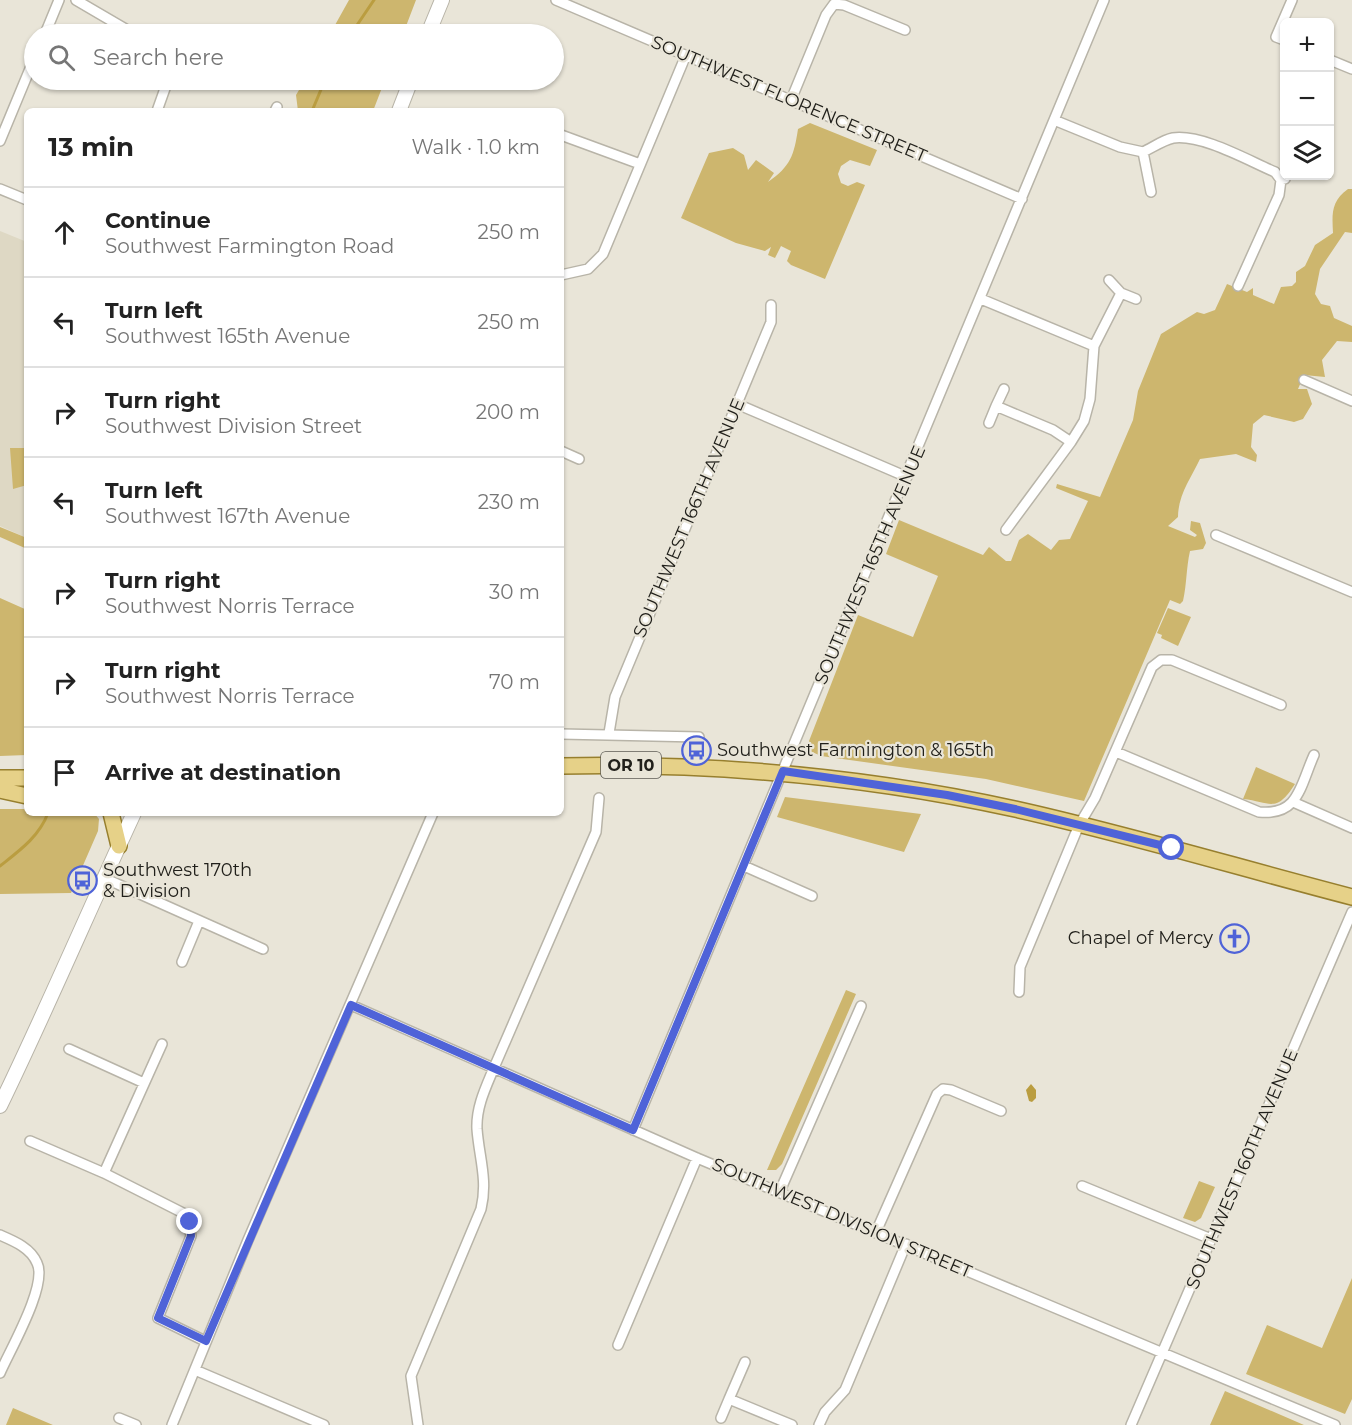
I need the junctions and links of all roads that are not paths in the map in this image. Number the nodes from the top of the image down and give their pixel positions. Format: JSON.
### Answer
{"nodes":[{"id":1,"x":59,"y":0,"type":"edge"},
{"id":2,"x":76,"y":0,"type":"edge"},
{"id":3,"x":442,"y":0,"type":"edge"},
{"id":4,"x":556,"y":0,"type":"edge"},
{"id":5,"x":1104,"y":0,"type":"edge"},
{"id":6,"x":1292,"y":0,"type":"edge"},
{"id":7,"x":1286,"y":18,"type":"edge"},
{"id":8,"x":49,"y":24,"type":"edge"},
{"id":9,"x":117,"y":24,"type":"edge"},
{"id":10,"x":432,"y":24,"type":"edge"},
{"id":11,"x":905,"y":30,"type":"dead end"},
{"id":12,"x":686,"y":55,"type":"junction"},
{"id":13,"x":1334,"y":62,"type":"edge"},
{"id":14,"x":1352,"y":69,"type":"edge"},
{"id":15,"x":24,"y":83,"type":"edge"},
{"id":16,"x":164,"y":90,"type":"edge"},
{"id":17,"x":407,"y":90,"type":"edge"},
{"id":18,"x":791,"y":100,"type":"junction"},
{"id":19,"x":158,"y":108,"type":"edge"},
{"id":20,"x":400,"y":108,"type":"edge"},
{"id":21,"x":1054,"y":120,"type":"junction"},
{"id":22,"x":564,"y":136,"type":"edge"},
{"id":23,"x":0,"y":141,"type":"edge"},
{"id":24,"x":1143,"y":153,"type":"junction"},
{"id":25,"x":639,"y":164,"type":"junction"},
{"id":26,"x":0,"y":189,"type":"edge"},
{"id":27,"x":1151,"y":192,"type":"dead end"},
{"id":28,"x":24,"y":199,"type":"edge"},
{"id":29,"x":1022,"y":199,"type":"junction"},
{"id":30,"x":564,"y":274,"type":"edge"},
{"id":31,"x":1109,"y":280,"type":"dead end"},
{"id":32,"x":1238,"y":285,"type":"dead end"},
{"id":33,"x":1121,"y":293,"type":"junction"},
{"id":34,"x":981,"y":298,"type":"junction"},
{"id":35,"x":1136,"y":298,"type":"dead end"},
{"id":36,"x":771,"y":305,"type":"dead end"},
{"id":37,"x":1094,"y":346,"type":"junction"},
{"id":38,"x":1304,"y":380,"type":"dead end"},
{"id":39,"x":1004,"y":389,"type":"dead end"},
{"id":40,"x":1352,"y":401,"type":"edge"},
{"id":41,"x":737,"y":404,"type":"junction"},
{"id":42,"x":996,"y":406,"type":"junction"},
{"id":43,"x":989,"y":423,"type":"dead end"},
{"id":44,"x":1071,"y":442,"type":"junction"},
{"id":45,"x":564,"y":452,"type":"edge"},
{"id":46,"x":579,"y":459,"type":"dead end"},
{"id":47,"x":906,"y":477,"type":"junction"},
{"id":48,"x":1006,"y":530,"type":"dead end"},
{"id":49,"x":1216,"y":535,"type":"dead end"},
{"id":50,"x":1352,"y":592,"type":"edge"},
{"id":51,"x":1281,"y":705,"type":"dead end"},
{"id":52,"x":609,"y":733,"type":"junction"},
{"id":53,"x":564,"y":734,"type":"edge"},
{"id":54,"x":699,"y":737,"type":"dead end"},
{"id":55,"x":1116,"y":752,"type":"junction"},
{"id":56,"x":1314,"y":754,"type":"dead end"},
{"id":57,"x":564,"y":766,"type":"edge"},
{"id":58,"x":783,"y":771,"type":"junction"},
{"id":59,"x":0,"y":778,"type":"edge"},
{"id":60,"x":24,"y":778,"type":"edge"},
{"id":61,"x":0,"y":790,"type":"edge"},
{"id":62,"x":24,"y":795,"type":"edge"},
{"id":63,"x":599,"y":798,"type":"dead end"},
{"id":64,"x":1293,"y":802,"type":"junction"},
{"id":65,"x":112,"y":816,"type":"edge"},
{"id":66,"x":133,"y":816,"type":"edge"},
{"id":67,"x":432,"y":816,"type":"edge"},
{"id":68,"x":1079,"y":825,"type":"junction"},
{"id":69,"x":1352,"y":828,"type":"edge"},
{"id":70,"x":119,"y":846,"type":"junction"},
{"id":71,"x":744,"y":866,"type":"junction"},
{"id":72,"x":104,"y":878,"type":"junction"},
{"id":73,"x":812,"y":896,"type":"dead end"},
{"id":74,"x":1352,"y":897,"type":"edge"},
{"id":75,"x":1352,"y":912,"type":"edge"},
{"id":76,"x":199,"y":921,"type":"junction"},
{"id":77,"x":263,"y":949,"type":"dead end"},
{"id":78,"x":182,"y":962,"type":"dead end"},
{"id":79,"x":1019,"y":992,"type":"dead end"},
{"id":80,"x":351,"y":1005,"type":"junction"},
{"id":81,"x":861,"y":1006,"type":"dead end"},
{"id":82,"x":162,"y":1044,"type":"dead end"},
{"id":83,"x":69,"y":1049,"type":"dead end"},
{"id":84,"x":493,"y":1070,"type":"junction"},
{"id":85,"x":144,"y":1083,"type":"junction"},
{"id":86,"x":0,"y":1106,"type":"edge"},
{"id":87,"x":1001,"y":1111,"type":"dead end"},
{"id":88,"x":633,"y":1130,"type":"junction"},
{"id":89,"x":30,"y":1141,"type":"dead end"},
{"id":90,"x":697,"y":1158,"type":"junction"},
{"id":91,"x":104,"y":1173,"type":"junction"},
{"id":92,"x":1082,"y":1186,"type":"dead end"},
{"id":93,"x":780,"y":1191,"type":"junction"},
{"id":94,"x":876,"y":1232,"type":"junction"},
{"id":95,"x":0,"y":1235,"type":"edge"},
{"id":96,"x":1212,"y":1239,"type":"junction"},
{"id":97,"x":906,"y":1244,"type":"junction"},
{"id":98,"x":206,"y":1341,"type":"junction"},
{"id":99,"x":618,"y":1346,"type":"dead end"},
{"id":100,"x":1162,"y":1352,"type":"junction"},
{"id":101,"x":745,"y":1362,"type":"dead end"},
{"id":102,"x":195,"y":1370,"type":"junction"},
{"id":103,"x":0,"y":1373,"type":"edge"},
{"id":104,"x":729,"y":1399,"type":"junction"},
{"id":105,"x":119,"y":1418,"type":"dead end"},
{"id":106,"x":721,"y":1418,"type":"dead end"},
{"id":107,"x":136,"y":1425,"type":"edge"},
{"id":108,"x":172,"y":1425,"type":"edge"},
{"id":109,"x":324,"y":1425,"type":"edge"},
{"id":110,"x":418,"y":1425,"type":"edge"},
{"id":111,"x":792,"y":1425,"type":"edge"},
{"id":112,"x":819,"y":1425,"type":"edge"},
{"id":113,"x":1131,"y":1425,"type":"edge"},
{"id":114,"x":1335,"y":1425,"type":"edge"}],
"edges":[{"from":1,"to":8,"type":"street"},
{"from":2,"to":9,"type":"street"},
{"from":3,"to":10,"type":"main road"},
{"from":4,"to":12,"type":"street","name":"SOUTHWEST FLORENCE STREET"},
{"from":5,"to":21,"type":"street","name":"SOUTHWEST 165TH AVENUE"},
{"from":6,"to":7,"type":"street"},
{"from":11,"to":18,"type":"street"},
{"from":12,"to":18,"type":"street","name":"SOUTHWEST FLORENCE STREET"},
{"from":12,"to":25,"type":"street"},
{"from":13,"to":14,"type":"street"},
{"from":15,"to":23,"type":"street"},
{"from":16,"to":19,"type":"street"},
{"from":17,"to":20,"type":"main road"},
{"from":18,"to":29,"type":"street","name":"SOUTHWEST FLORENCE STREET"},
{"from":21,"to":24,"type":"street"},
{"from":21,"to":29,"type":"street","name":"SOUTHWEST 165TH AVENUE"},
{"from":22,"to":25,"type":"street"},
{"from":24,"to":27,"type":"street"},
{"from":24,"to":32,"type":"street"},
{"from":25,"to":30,"type":"street"},
{"from":26,"to":28,"type":"street"},
{"from":29,"to":34,"type":"street","name":"SOUTHWEST 165TH AVENUE"},
{"from":31,"to":33,"type":"street"},
{"from":33,"to":35,"type":"street"},
{"from":33,"to":37,"type":"street"},
{"from":34,"to":37,"type":"street"},
{"from":34,"to":47,"type":"street","name":"SOUTHWEST 165TH AVENUE"},
{"from":36,"to":41,"type":"street","name":"SOUTHWEST 166TH AVENUE"},
{"from":37,"to":44,"type":"street"},
{"from":38,"to":40,"type":"street"},
{"from":39,"to":42,"type":"street"},
{"from":41,"to":47,"type":"street"},
{"from":41,"to":52,"type":"street","name":"SOUTHWEST 166TH AVENUE"},
{"from":42,"to":43,"type":"street"},
{"from":42,"to":44,"type":"street"},
{"from":44,"to":48,"type":"street"},
{"from":45,"to":46,"type":"street"},
{"from":47,"to":58,"type":"street","name":"SOUTHWEST 165TH AVENUE"},
{"from":49,"to":50,"type":"street"},
{"from":51,"to":55,"type":"street"},
{"from":52,"to":53,"type":"street"},
{"from":52,"to":54,"type":"street"},
{"from":55,"to":64,"type":"street"},
{"from":55,"to":68,"type":"street"},
{"from":56,"to":64,"type":"street"},
{"from":57,"to":58,"type":"main road","number":"OR 10"},
{"from":58,"to":68,"type":"main road","number":"OR 10"},
{"from":58,"to":71,"type":"street","name":"SOUTHWEST 165TH AVENUE"},
{"from":59,"to":60,"type":"main road"},
{"from":61,"to":62,"type":"main road"},
{"from":63,"to":84,"type":"street"},
{"from":64,"to":69,"type":"street"},
{"from":65,"to":70,"type":"main road"},
{"from":66,"to":70,"type":"main road"},
{"from":67,"to":80,"type":"street"},
{"from":68,"to":74,"type":"main road","number":"OR 10"},
{"from":68,"to":79,"type":"street"},
{"from":70,"to":72,"type":"main road"},
{"from":71,"to":73,"type":"street"},
{"from":71,"to":88,"type":"street","name":"SOUTHWEST 165TH AVENUE"},
{"from":72,"to":76,"type":"street"},
{"from":72,"to":86,"type":"main road"},
{"from":75,"to":96,"type":"street","name":"SOUTHWEST 160TH AVENUE"},
{"from":76,"to":77,"type":"street"},
{"from":76,"to":78,"type":"street"},
{"from":80,"to":84,"type":"street","name":"SOUTHWEST DIVISION STREET"},
{"from":80,"to":98,"type":"street"},
{"from":81,"to":93,"type":"street"},
{"from":82,"to":85,"type":"street"},
{"from":83,"to":85,"type":"street"},
{"from":84,"to":88,"type":"street","name":"SOUTHWEST DIVISION STREET"},
{"from":84,"to":110,"type":"street"},
{"from":85,"to":91,"type":"street"},
{"from":87,"to":94,"type":"street"},
{"from":88,"to":90,"type":"street","name":"SOUTHWEST DIVISION STREET"},
{"from":89,"to":91,"type":"street"},
{"from":90,"to":93,"type":"street","name":"SOUTHWEST DIVISION STREET"},
{"from":90,"to":99,"type":"street"},
{"from":91,"to":98,"type":"street"},
{"from":92,"to":96,"type":"street"},
{"from":93,"to":94,"type":"street","name":"SOUTHWEST DIVISION STREET"},
{"from":94,"to":97,"type":"street","name":"SOUTHWEST DIVISION STREET"},
{"from":95,"to":103,"type":"street"},
{"from":96,"to":100,"type":"street","name":"SOUTHWEST 160TH AVENUE"},
{"from":97,"to":100,"type":"street","name":"SOUTHWEST DIVISION STREET"},
{"from":97,"to":112,"type":"street"},
{"from":98,"to":102,"type":"street"},
{"from":100,"to":113,"type":"street","name":"SOUTHWEST 160TH AVENUE"},
{"from":100,"to":114,"type":"street","name":"SOUTHWEST DIVISION STREET"},
{"from":101,"to":104,"type":"street"},
{"from":102,"to":108,"type":"street"},
{"from":102,"to":109,"type":"street"},
{"from":104,"to":106,"type":"street"},
{"from":104,"to":111,"type":"street"},
{"from":105,"to":107,"type":"street"}]}
